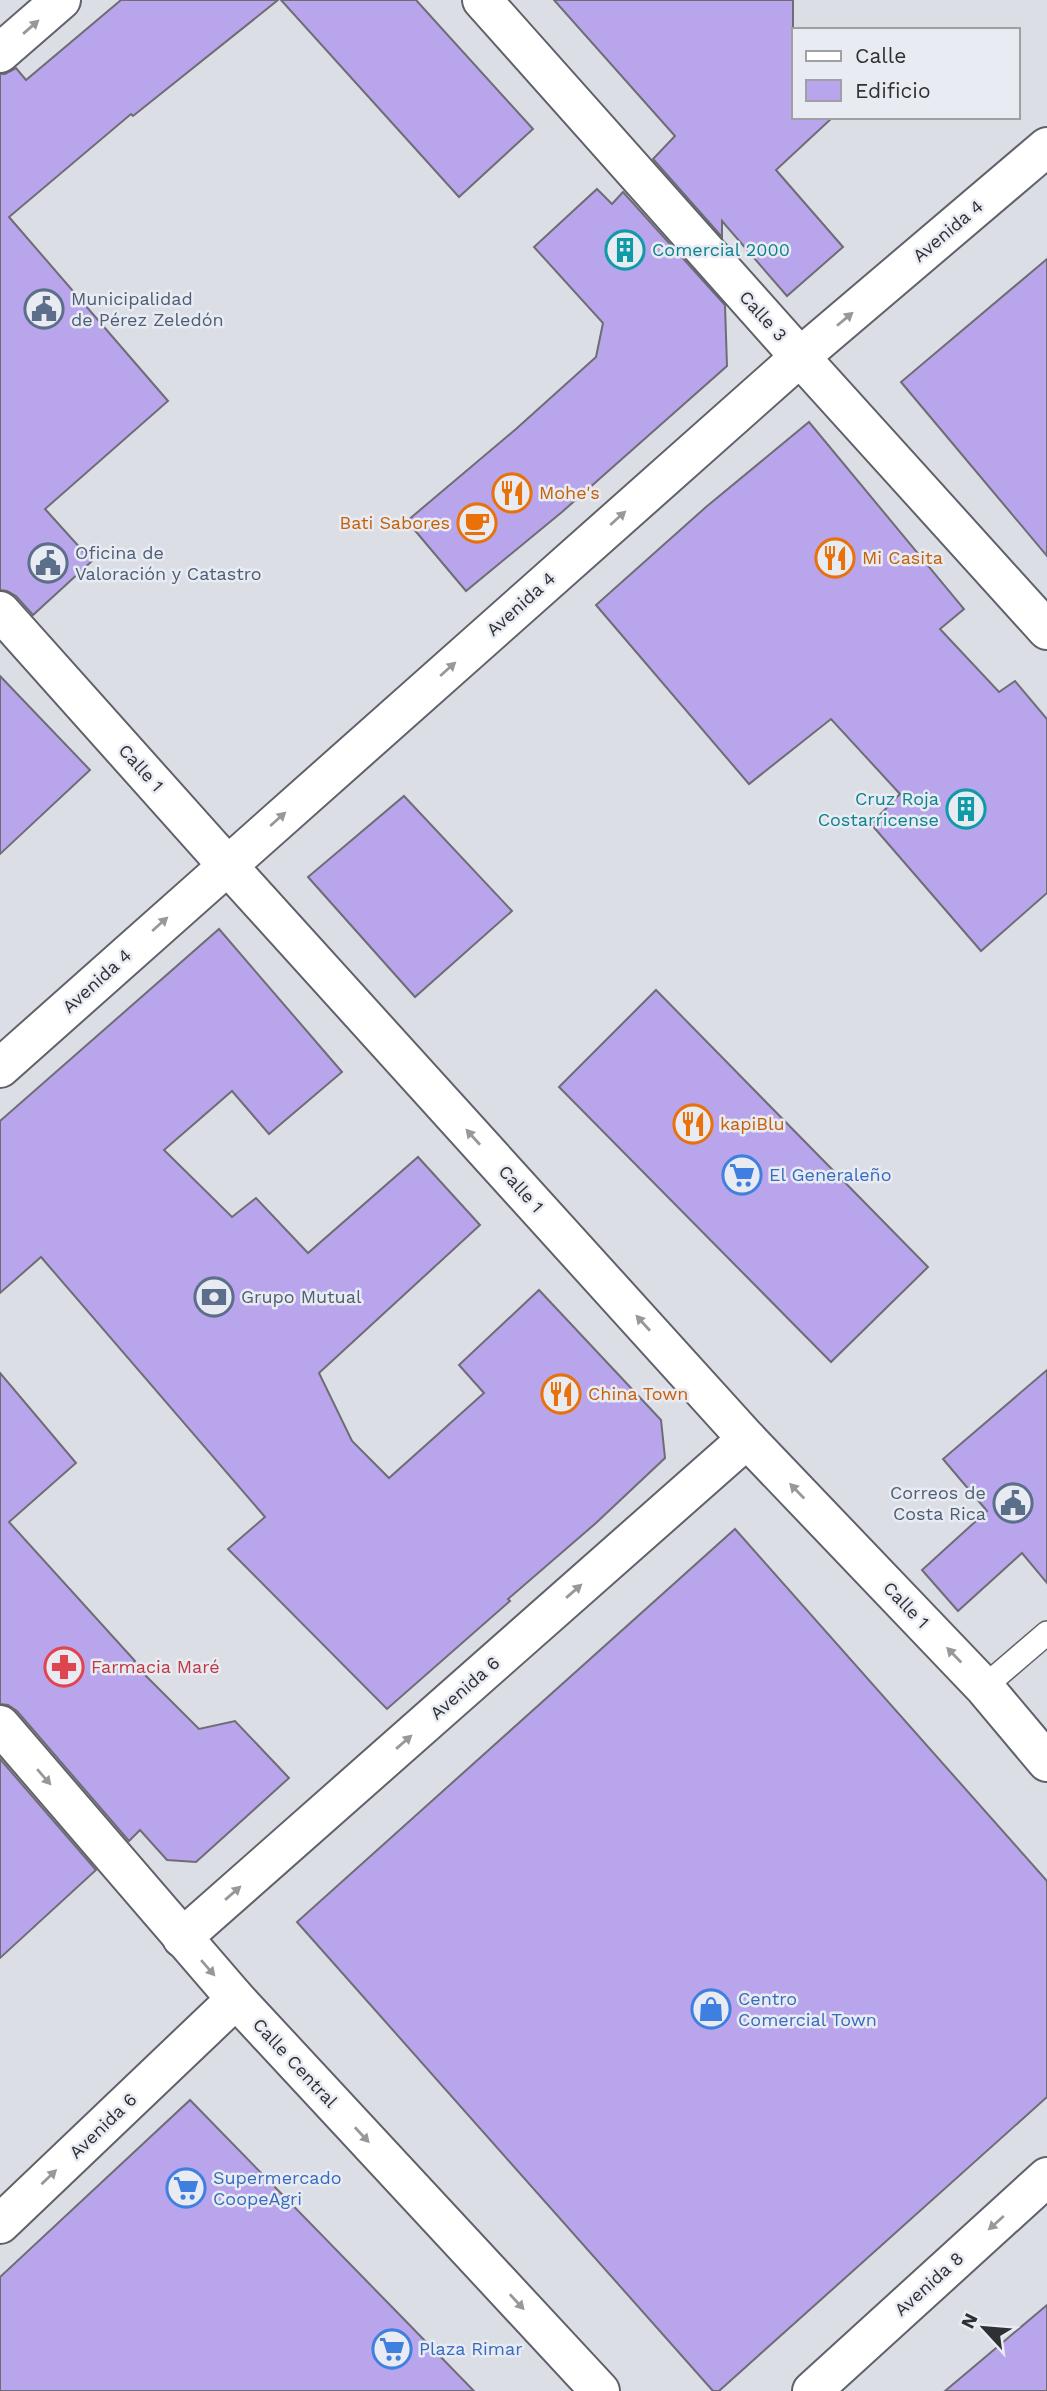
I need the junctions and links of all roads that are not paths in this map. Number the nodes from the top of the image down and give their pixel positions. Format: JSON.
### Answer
{"nodes":[{"id":1,"x":61,"y":0,"type":"edge"},
{"id":2,"x":482,"y":0,"type":"edge"},
{"id":3,"x":0,"y":53,"type":"edge"},
{"id":4,"x":1047,"y":147,"type":"edge"},
{"id":5,"x":800,"y":357,"type":"junction"},
{"id":6,"x":0,"y":611,"type":"edge"},
{"id":7,"x":1047,"y":630,"type":"edge"},
{"id":8,"x":227,"y":865,"type":"junction"},
{"id":9,"x":0,"y":1068,"type":"edge"},
{"id":10,"x":747,"y":1439,"type":"junction"},
{"id":11,"x":1047,"y":1633,"type":"edge"},
{"id":12,"x":984,"y":1687,"type":"junction"},
{"id":13,"x":0,"y":1725,"type":"edge"},
{"id":14,"x":1047,"y":1762,"type":"edge"},
{"id":15,"x":182,"y":1938,"type":"junction"},
{"id":16,"x":236,"y":1999,"type":"junction"},
{"id":17,"x":1047,"y":2177,"type":"edge"},
{"id":18,"x":0,"y":2224,"type":"edge"},
{"id":19,"x":600,"y":2391,"type":"edge"},
{"id":20,"x":811,"y":2391,"type":"edge"}],
"edges":[{"from":3,"to":1,"type":"street","one_way":true},
{"from":2,"to":5,"type":"street","name":"Calle 3"},
{"from":5,"to":4,"type":"street","name":"Avenida 4","one_way":true},
{"from":5,"to":7,"type":"street","name":"Calle 3"},
{"from":8,"to":5,"type":"street","name":"Avenida 4","one_way":true},
{"from":6,"to":8,"type":"street","name":"Calle 1"},
{"from":9,"to":8,"type":"street","name":"Avenida 4","one_way":true},
{"from":10,"to":8,"type":"street","name":"Calle 1","one_way":true},
{"from":12,"to":10,"type":"street","name":"Calle 1","one_way":true},
{"from":15,"to":10,"type":"street","name":"Avenida 6","one_way":true},
{"from":11,"to":12,"type":"lane"},
{"from":12,"to":14,"type":"street","name":"Calle 1"},
{"from":13,"to":15,"type":"street","name":"Calle Central","one_way":true},
{"from":15,"to":16,"type":"street","name":"Calle Central","one_way":true},
{"from":18,"to":16,"type":"street","name":"Avenida 6","one_way":true},
{"from":16,"to":19,"type":"street","name":"Calle Central","one_way":true},
{"from":17,"to":20,"type":"street","name":"Avenida 8","one_way":true}]}
